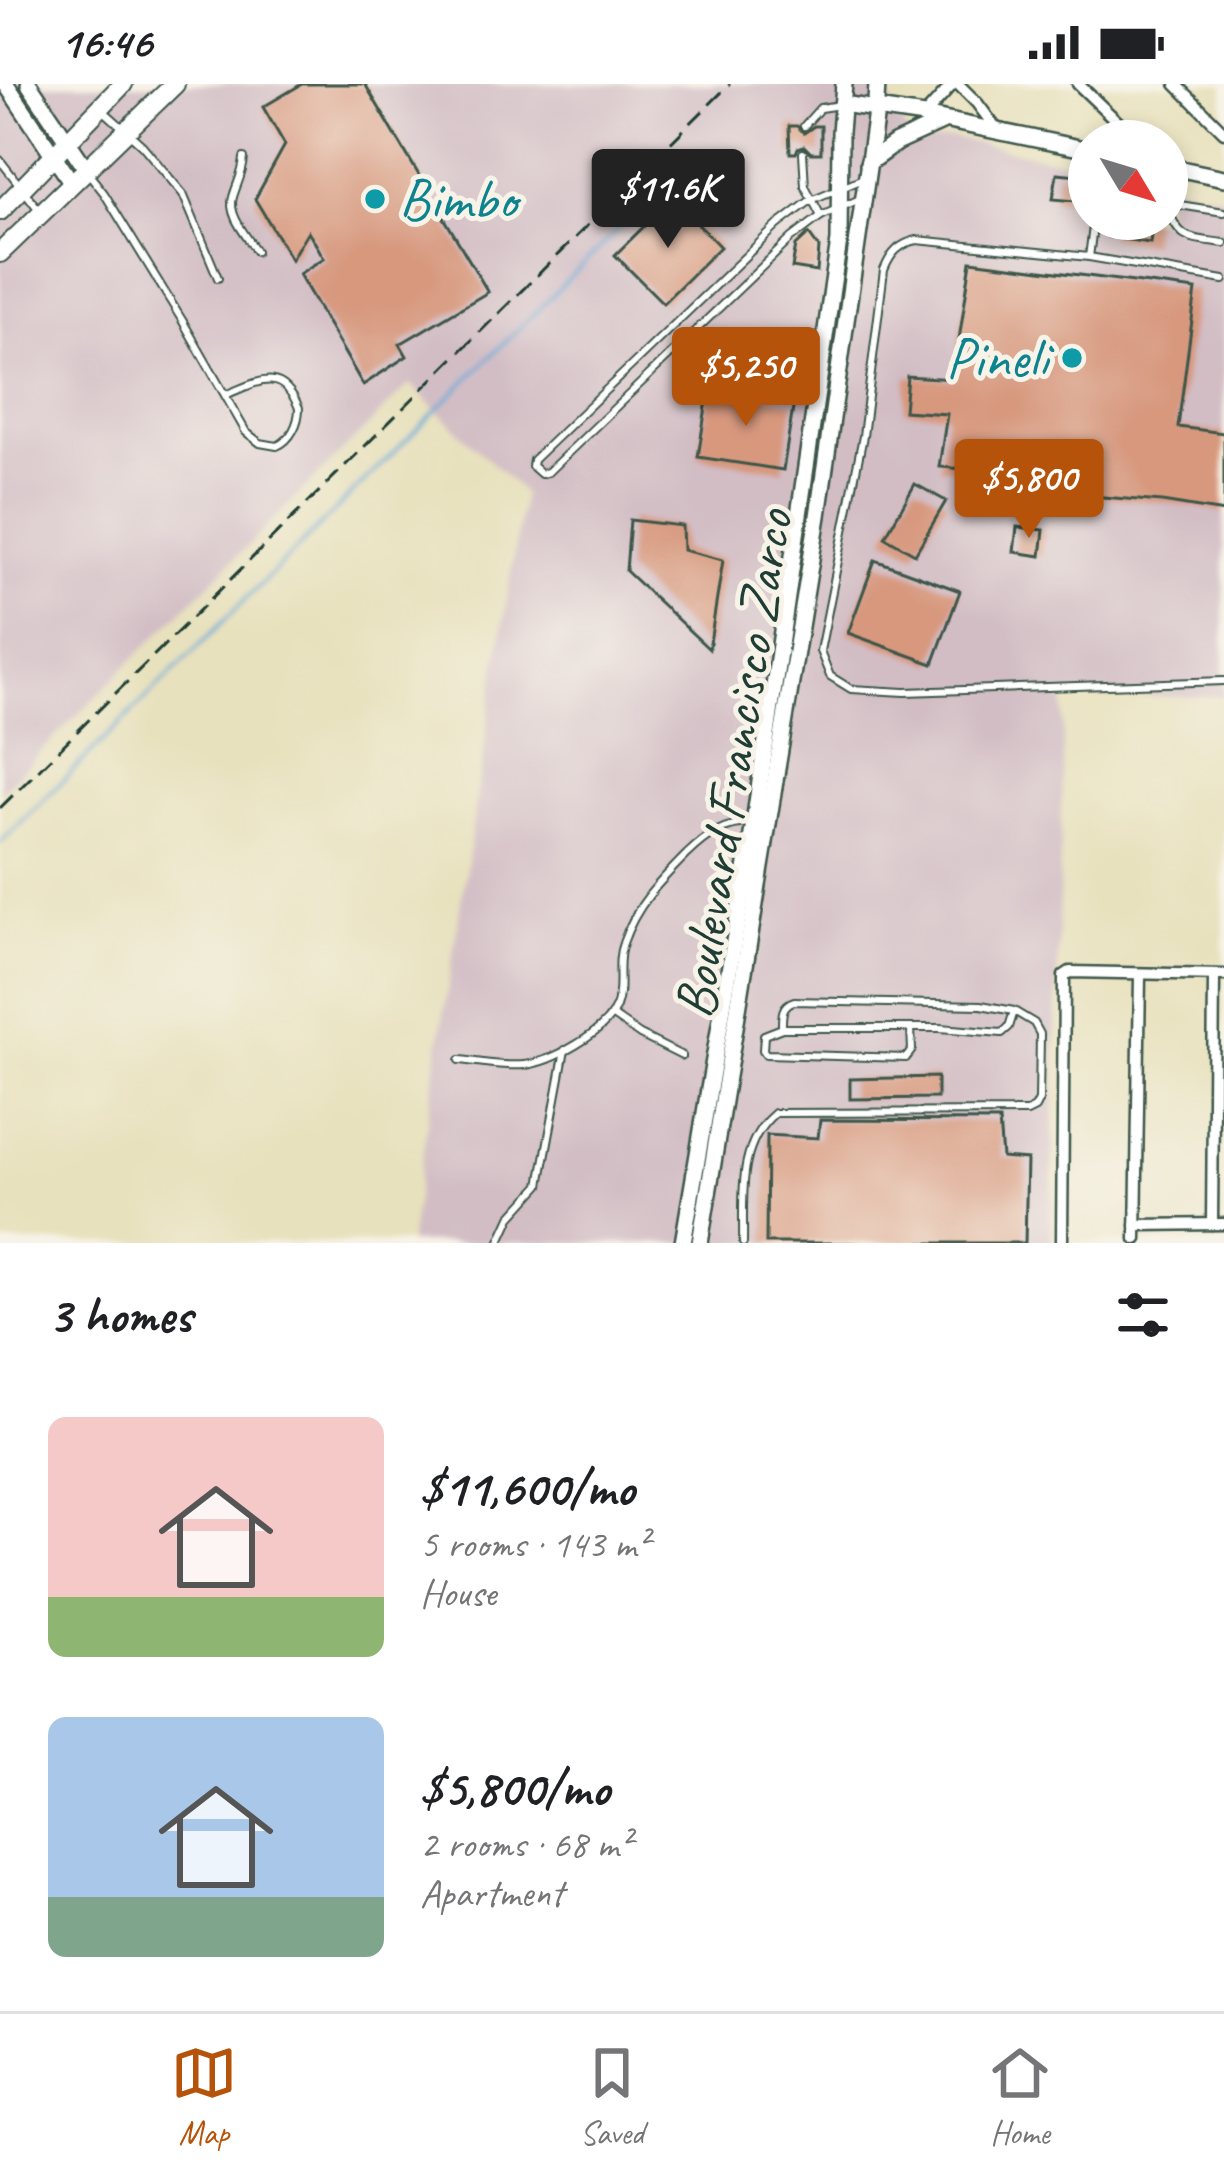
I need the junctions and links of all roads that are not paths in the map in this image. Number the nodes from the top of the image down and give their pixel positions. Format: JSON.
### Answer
{"nodes":[{"id":1,"x":6,"y":84,"type":"edge"},
{"id":2,"x":29,"y":84,"type":"edge"},
{"id":3,"x":123,"y":84,"type":"edge"},
{"id":4,"x":175,"y":84,"type":"edge"},
{"id":5,"x":844,"y":84,"type":"edge"},
{"id":6,"x":877,"y":84,"type":"edge"},
{"id":7,"x":955,"y":84,"type":"edge"},
{"id":8,"x":1078,"y":84,"type":"edge"},
{"id":9,"x":1176,"y":84,"type":"edge"},
{"id":10,"x":842,"y":104,"type":"junction"},
{"id":11,"x":100,"y":107,"type":"junction"},
{"id":12,"x":875,"y":108,"type":"junction"},
{"id":13,"x":925,"y":116,"type":"junction"},
{"id":14,"x":1116,"y":120,"type":"edge"},
{"id":15,"x":945,"y":121,"type":"junction"},
{"id":16,"x":804,"y":126,"type":"dead end"},
{"id":17,"x":128,"y":130,"type":"junction"},
{"id":18,"x":998,"y":131,"type":"junction"},
{"id":19,"x":1224,"y":132,"type":"edge"},
{"id":20,"x":1068,"y":146,"type":"edge"},
{"id":21,"x":60,"y":147,"type":"junction"},
{"id":22,"x":803,"y":153,"type":"dead end"},
{"id":23,"x":244,"y":158,"type":"dead end"},
{"id":24,"x":0,"y":160,"type":"edge"},
{"id":25,"x":867,"y":170,"type":"junction"},
{"id":26,"x":1188,"y":170,"type":"edge"},
{"id":27,"x":80,"y":176,"type":"junction"},
{"id":28,"x":1224,"y":178,"type":"edge"},
{"id":29,"x":838,"y":187,"type":"junction"},
{"id":30,"x":22,"y":188,"type":"junction"},
{"id":31,"x":863,"y":198,"type":"junction"},
{"id":32,"x":811,"y":200,"type":"junction"},
{"id":33,"x":839,"y":208,"type":"junction"},
{"id":34,"x":1188,"y":208,"type":"edge"},
{"id":35,"x":0,"y":211,"type":"edge"},
{"id":36,"x":1224,"y":212,"type":"edge"},
{"id":37,"x":41,"y":213,"type":"junction"},
{"id":38,"x":821,"y":216,"type":"junction"},
{"id":39,"x":1188,"y":238,"type":"edge"},
{"id":40,"x":1091,"y":240,"type":"edge"},
{"id":41,"x":1224,"y":243,"type":"edge"},
{"id":42,"x":758,"y":244,"type":"junction"},
{"id":43,"x":256,"y":251,"type":"dead end"},
{"id":44,"x":0,"y":253,"type":"edge"},
{"id":45,"x":1089,"y":257,"type":"junction"},
{"id":46,"x":771,"y":258,"type":"junction"},
{"id":47,"x":218,"y":278,"type":"dead end"},
{"id":48,"x":1224,"y":280,"type":"edge"},
{"id":49,"x":711,"y":290,"type":"junction"},
{"id":50,"x":724,"y":304,"type":"junction"},
{"id":51,"x":661,"y":339,"type":"junction"},
{"id":52,"x":674,"y":352,"type":"junction"},
{"id":53,"x":632,"y":366,"type":"junction"},
{"id":54,"x":644,"y":380,"type":"junction"},
{"id":55,"x":225,"y":395,"type":"junction"},
{"id":56,"x":800,"y":514,"type":"junction"},
{"id":57,"x":818,"y":516,"type":"junction"},
{"id":58,"x":1224,"y":682,"type":"edge"},
{"id":59,"x":765,"y":805,"type":"junction"},
{"id":60,"x":754,"y":823,"type":"junction"},
{"id":61,"x":754,"y":876,"type":"junction"},
{"id":62,"x":1219,"y":975,"type":"edge"},
{"id":63,"x":1140,"y":976,"type":"junction"},
{"id":64,"x":1014,"y":1011,"type":"junction"},
{"id":65,"x":611,"y":1015,"type":"junction"},
{"id":66,"x":782,"y":1028,"type":"junction"},
{"id":67,"x":911,"y":1029,"type":"junction"},
{"id":68,"x":725,"y":1047,"type":"junction"},
{"id":69,"x":565,"y":1050,"type":"junction"},
{"id":70,"x":682,"y":1056,"type":"dead end"},
{"id":71,"x":460,"y":1060,"type":"dead end"},
{"id":72,"x":1218,"y":1224,"type":"edge"},
{"id":73,"x":1136,"y":1225,"type":"junction"},
{"id":74,"x":1136,"y":1239,"type":"dead end"},
{"id":75,"x":499,"y":1243,"type":"edge"},
{"id":76,"x":683,"y":1243,"type":"edge"},
{"id":77,"x":700,"y":1243,"type":"edge"},
{"id":78,"x":743,"y":1243,"type":"edge"},
{"id":79,"x":1062,"y":1243,"type":"edge"}],
"edges":[{"from":1,"to":21,"type":"main road"},
{"from":2,"to":21,"type":"main road"},
{"from":3,"to":11,"type":"main road"},
{"from":4,"to":17,"type":"main road"},
{"from":5,"to":10,"type":"main road","name":"Boulevard Francisco Zarco"},
{"from":6,"to":12,"type":"main road","name":"Boulevard Francisco Zarco"},
{"from":7,"to":13,"type":"street"},
{"from":7,"to":18,"type":"street"},
{"from":8,"to":14,"type":"street"},
{"from":9,"to":19,"type":"street"},
{"from":10,"to":12,"type":"main road"},
{"from":10,"to":16,"type":"lane"},
{"from":10,"to":29,"type":"main road","name":"Boulevard Francisco Zarco"},
{"from":11,"to":17,"type":"lane"},
{"from":11,"to":21,"type":"main road"},
{"from":12,"to":13,"type":"main road"},
{"from":12,"to":25,"type":"main road","name":"Boulevard Francisco Zarco"},
{"from":13,"to":15,"type":"main road"},
{"from":15,"to":18,"type":"main road"},
{"from":15,"to":25,"type":"main road"},
{"from":17,"to":27,"type":"main road"},
{"from":17,"to":47,"type":"lane"},
{"from":18,"to":20,"type":"main road"},
{"from":21,"to":27,"type":"main road"},
{"from":21,"to":30,"type":"main road"},
{"from":22,"to":32,"type":"lane"},
{"from":23,"to":43,"type":"lane"},
{"from":24,"to":30,"type":"lane"},
{"from":25,"to":29,"type":"lane"},
{"from":25,"to":31,"type":"main road","name":"Boulevard Francisco Zarco"},
{"from":26,"to":28,"type":"main road"},
{"from":27,"to":37,"type":"main road"},
{"from":27,"to":55,"type":"lane"},
{"from":29,"to":32,"type":"lane"},
{"from":29,"to":33,"type":"main road","name":"Boulevard Francisco Zarco"},
{"from":30,"to":35,"type":"main road"},
{"from":30,"to":37,"type":"lane"},
{"from":31,"to":33,"type":"lane"},
{"from":31,"to":57,"type":"main road","name":"Boulevard Francisco Zarco"},
{"from":32,"to":38,"type":"lane"},
{"from":32,"to":42,"type":"lane"},
{"from":33,"to":38,"type":"lane"},
{"from":33,"to":56,"type":"main road","name":"Boulevard Francisco Zarco"},
{"from":34,"to":36,"type":"lane"},
{"from":37,"to":44,"type":"main road"},
{"from":38,"to":46,"type":"lane"},
{"from":39,"to":41,"type":"lane"},
{"from":40,"to":45,"type":"lane"},
{"from":42,"to":46,"type":"lane"},
{"from":42,"to":49,"type":"lane"},
{"from":45,"to":48,"type":"lane"},
{"from":45,"to":58,"type":"lane"},
{"from":46,"to":50,"type":"lane"},
{"from":49,"to":50,"type":"lane"},
{"from":49,"to":51,"type":"lane"},
{"from":50,"to":52,"type":"lane"},
{"from":51,"to":52,"type":"lane"},
{"from":51,"to":53,"type":"lane"},
{"from":52,"to":54,"type":"lane"},
{"from":53,"to":54,"type":"lane"},
{"from":53,"to":54,"type":"lane"},
{"from":55,"to":55,"type":"lane"},
{"from":56,"to":57,"type":"main road"},
{"from":56,"to":59,"type":"main road","name":"Boulevard Francisco Zarco"},
{"from":57,"to":59,"type":"main road","name":"Boulevard Francisco Zarco"},
{"from":59,"to":60,"type":"main road","name":"Boulevard Francisco Zarco"},
{"from":59,"to":61,"type":"main road","name":"Boulevard Francisco Zarco"},
{"from":60,"to":61,"type":"main road","name":"Boulevard Francisco Zarco"},
{"from":60,"to":65,"type":"lane"},
{"from":61,"to":68,"type":"main road","name":"Boulevard Francisco Zarco"},
{"from":62,"to":63,"type":"street"},
{"from":62,"to":72,"type":"street"},
{"from":63,"to":73,"type":"street"},
{"from":63,"to":79,"type":"street"},
{"from":64,"to":66,"type":"lane"},
{"from":64,"to":67,"type":"lane"},
{"from":64,"to":78,"type":"lane"},
{"from":65,"to":69,"type":"lane"},
{"from":65,"to":70,"type":"lane"},
{"from":66,"to":67,"type":"lane"},
{"from":66,"to":67,"type":"lane"},
{"from":68,"to":76,"type":"main road","name":"Boulevard Francisco Zarco"},
{"from":68,"to":77,"type":"main road","name":"Boulevard Francisco Zarco"},
{"from":69,"to":71,"type":"lane"},
{"from":69,"to":75,"type":"lane"},
{"from":72,"to":73,"type":"street"},
{"from":73,"to":74,"type":"street"}]}
